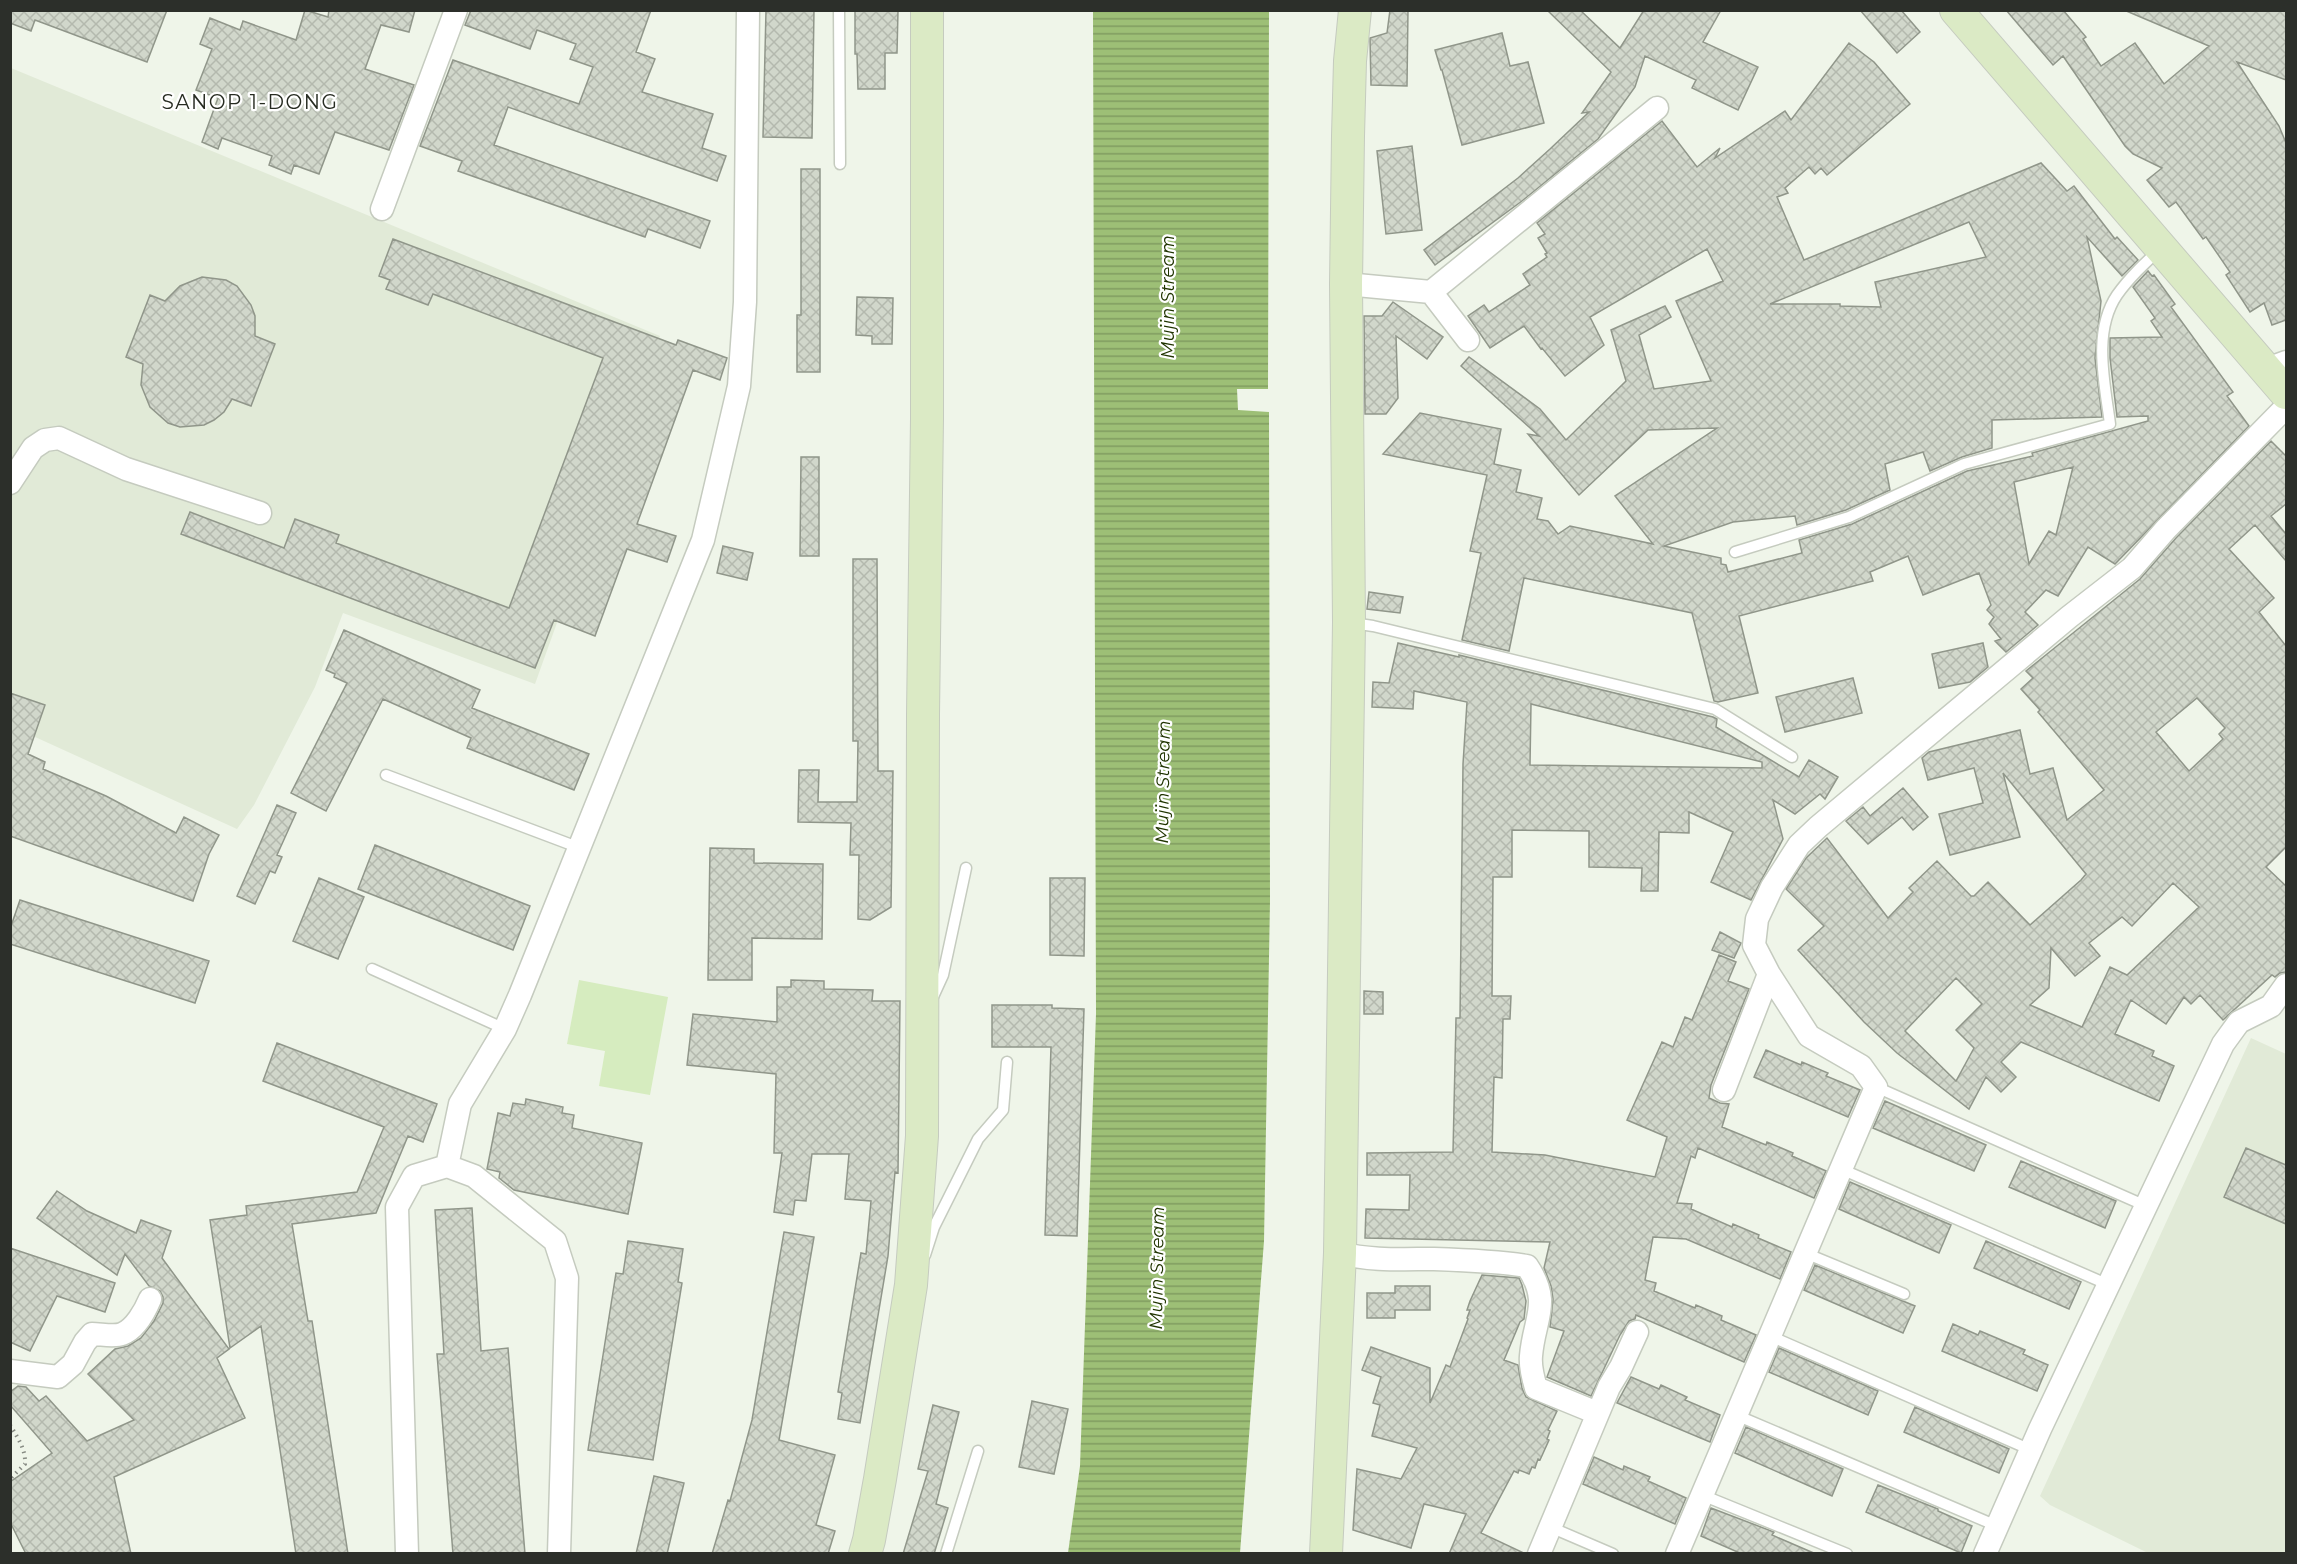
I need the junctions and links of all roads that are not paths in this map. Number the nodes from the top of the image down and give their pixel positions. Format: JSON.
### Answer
{"nodes":[{"id":1,"x":456,"y":10,"type":"edge"},
{"id":2,"x":748,"y":10,"type":"edge"},
{"id":3,"x":838,"y":10,"type":"edge"},
{"id":4,"x":927,"y":10,"type":"edge"},
{"id":5,"x":1355,"y":10,"type":"edge"},
{"id":6,"x":1956,"y":10,"type":"edge"},
{"id":7,"x":1657,"y":108,"type":"dead end"},
{"id":8,"x":840,"y":164,"type":"dead end"},
{"id":9,"x":382,"y":209,"type":"dead end"},
{"id":10,"x":2161,"y":248,"type":"junction"},
{"id":11,"x":1346,"y":284,"type":"junction"},
{"id":12,"x":1431,"y":292,"type":"junction"},
{"id":13,"x":1468,"y":340,"type":"dead end"},
{"id":14,"x":2277,"y":365,"type":"edge"},
{"id":15,"x":2286,"y":393,"type":"edge"},
{"id":16,"x":2286,"y":406,"type":"edge"},
{"id":17,"x":10,"y":483,"type":"edge"},
{"id":18,"x":260,"y":513,"type":"dead end"},
{"id":19,"x":1735,"y":552,"type":"dead end"},
{"id":20,"x":1349,"y":622,"type":"junction"},
{"id":21,"x":1792,"y":757,"type":"dead end"},
{"id":22,"x":386,"y":774,"type":"dead end"},
{"id":23,"x":580,"y":848,"type":"junction"},
{"id":24,"x":966,"y":868,"type":"dead end"},
{"id":25,"x":372,"y":969,"type":"dead end"},
{"id":26,"x":1769,"y":974,"type":"junction"},
{"id":27,"x":2286,"y":986,"type":"edge"},
{"id":28,"x":922,"y":1018,"type":"junction"},
{"id":29,"x":505,"y":1029,"type":"junction"},
{"id":30,"x":1007,"y":1062,"type":"dead end"},
{"id":31,"x":1876,"y":1087,"type":"junction"},
{"id":32,"x":1724,"y":1090,"type":"dead end"},
{"id":33,"x":447,"y":1166,"type":"junction"},
{"id":34,"x":1841,"y":1169,"type":"junction"},
{"id":35,"x":2146,"y":1206,"type":"junction"},
{"id":36,"x":1805,"y":1252,"type":"junction"},
{"id":37,"x":1340,"y":1253,"type":"junction"},
{"id":38,"x":911,"y":1285,"type":"junction"},
{"id":39,"x":2109,"y":1285,"type":"junction"},
{"id":40,"x":1904,"y":1294,"type":"dead end"},
{"id":41,"x":150,"y":1299,"type":"dead end"},
{"id":42,"x":1637,"y":1332,"type":"dead end"},
{"id":43,"x":1770,"y":1336,"type":"junction"},
{"id":44,"x":10,"y":1371,"type":"edge"},
{"id":45,"x":1598,"y":1413,"type":"junction"},
{"id":46,"x":1736,"y":1415,"type":"junction"},
{"id":47,"x":2031,"y":1450,"type":"junction"},
{"id":48,"x":978,"y":1451,"type":"dead end"},
{"id":49,"x":1702,"y":1495,"type":"junction"},
{"id":50,"x":1997,"y":1526,"type":"junction"},
{"id":51,"x":1550,"y":1527,"type":"junction"},
{"id":52,"x":1328,"y":1553,"type":"edge"},
{"id":53,"x":407,"y":1554,"type":"edge"},
{"id":54,"x":559,"y":1554,"type":"edge"},
{"id":55,"x":865,"y":1554,"type":"edge"},
{"id":56,"x":946,"y":1554,"type":"edge"},
{"id":57,"x":1539,"y":1554,"type":"edge"},
{"id":58,"x":1613,"y":1554,"type":"edge"},
{"id":59,"x":1677,"y":1554,"type":"edge"},
{"id":60,"x":1847,"y":1554,"type":"edge"},
{"id":61,"x":1985,"y":1554,"type":"edge"}],
"edges":[{"from":1,"to":9,"type":"street"},
{"from":2,"to":23,"type":"street"},
{"from":3,"to":8,"type":"lane"},
{"from":4,"to":28,"type":"street"},
{"from":5,"to":11,"type":"street"},
{"from":6,"to":10,"type":"street"},
{"from":7,"to":12,"type":"street"},
{"from":10,"to":14,"type":"street"},
{"from":10,"to":19,"type":"lane"},
{"from":11,"to":12,"type":"street"},
{"from":11,"to":20,"type":"street"},
{"from":12,"to":13,"type":"street"},
{"from":14,"to":15,"type":"street"},
{"from":16,"to":26,"type":"street"},
{"from":17,"to":18,"type":"street"},
{"from":20,"to":21,"type":"lane"},
{"from":20,"to":37,"type":"street"},
{"from":22,"to":23,"type":"lane"},
{"from":23,"to":29,"type":"street"},
{"from":24,"to":28,"type":"lane"},
{"from":25,"to":29,"type":"lane"},
{"from":26,"to":31,"type":"street"},
{"from":26,"to":32,"type":"street"},
{"from":27,"to":35,"type":"street"},
{"from":28,"to":38,"type":"street"},
{"from":29,"to":33,"type":"street"},
{"from":30,"to":38,"type":"lane"},
{"from":31,"to":34,"type":"street"},
{"from":31,"to":35,"type":"lane"},
{"from":33,"to":53,"type":"street"},
{"from":33,"to":54,"type":"street"},
{"from":34,"to":36,"type":"street"},
{"from":34,"to":39,"type":"lane"},
{"from":35,"to":39,"type":"street"},
{"from":36,"to":40,"type":"lane"},
{"from":36,"to":43,"type":"street"},
{"from":37,"to":45,"type":"street"},
{"from":37,"to":52,"type":"street"},
{"from":38,"to":55,"type":"street"},
{"from":39,"to":47,"type":"street"},
{"from":41,"to":44,"type":"street"},
{"from":42,"to":45,"type":"street"},
{"from":43,"to":46,"type":"street"},
{"from":43,"to":47,"type":"lane"},
{"from":45,"to":51,"type":"street"},
{"from":46,"to":49,"type":"street"},
{"from":46,"to":50,"type":"lane"},
{"from":47,"to":50,"type":"street"},
{"from":48,"to":56,"type":"lane"},
{"from":49,"to":59,"type":"street"},
{"from":49,"to":60,"type":"lane"},
{"from":50,"to":61,"type":"street"},
{"from":51,"to":57,"type":"street"},
{"from":51,"to":58,"type":"lane"}]}
